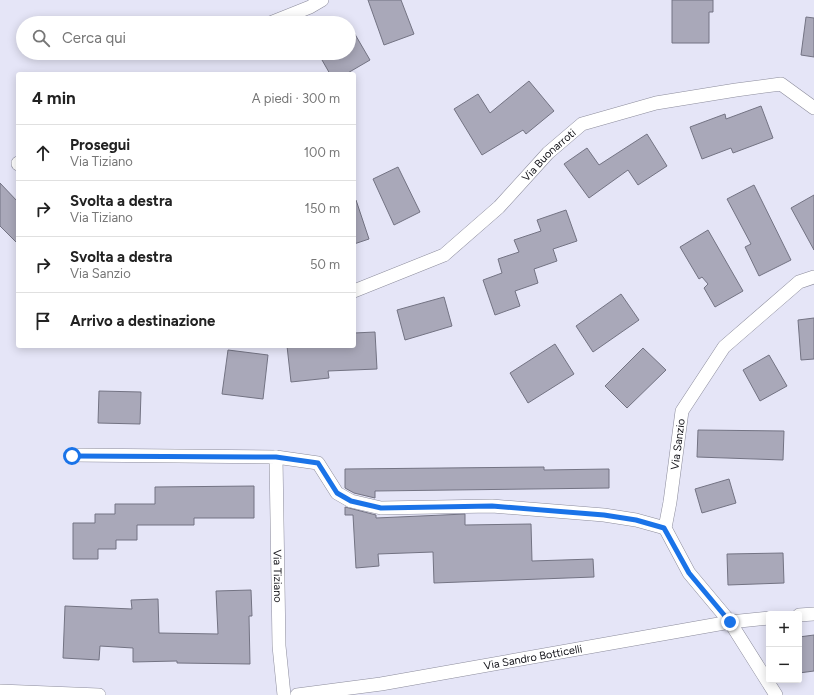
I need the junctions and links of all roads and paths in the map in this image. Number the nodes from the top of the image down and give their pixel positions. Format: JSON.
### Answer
{"nodes":[{"id":1,"x":322,"y":0,"type":"edge"},
{"id":2,"x":288,"y":16,"type":"edge"},
{"id":3,"x":814,"y":108,"type":"edge"},
{"id":4,"x":814,"y":277,"type":"edge"},
{"id":5,"x":356,"y":290,"type":"edge"},
{"id":6,"x":72,"y":456,"type":"dead end"},
{"id":7,"x":276,"y":457,"type":"junction"},
{"id":8,"x":664,"y":528,"type":"junction"},
{"id":9,"x":814,"y":614,"type":"edge"},
{"id":10,"x":802,"y":615,"type":"edge"},
{"id":11,"x":766,"y":618,"type":"edge"},
{"id":12,"x":730,"y":622,"type":"junction"},
{"id":13,"x":0,"y":691,"type":"edge"},
{"id":14,"x":99,"y":695,"type":"edge"},
{"id":15,"x":284,"y":695,"type":"edge"},
{"id":16,"x":297,"y":695,"type":"edge"},
{"id":17,"x":776,"y":695,"type":"edge"}],
"edges":[{"from":1,"to":2,"type":"street"},
{"from":3,"to":5,"type":"street","name":"Via Buonarroti"},
{"from":4,"to":8,"type":"street","name":"Via Sanzio"},
{"from":6,"to":7,"type":"street"},
{"from":7,"to":8,"type":"street"},
{"from":7,"to":15,"type":"street","name":"Via Tiziano"},
{"from":8,"to":12,"type":"street"},
{"from":9,"to":10,"type":"street"},
{"from":11,"to":12,"type":"street","name":"Via Sandro Botticelli"},
{"from":12,"to":16,"type":"street","name":"Via Sandro Botticelli"},
{"from":12,"to":17,"type":"street"},
{"from":13,"to":14,"type":"street"}]}
